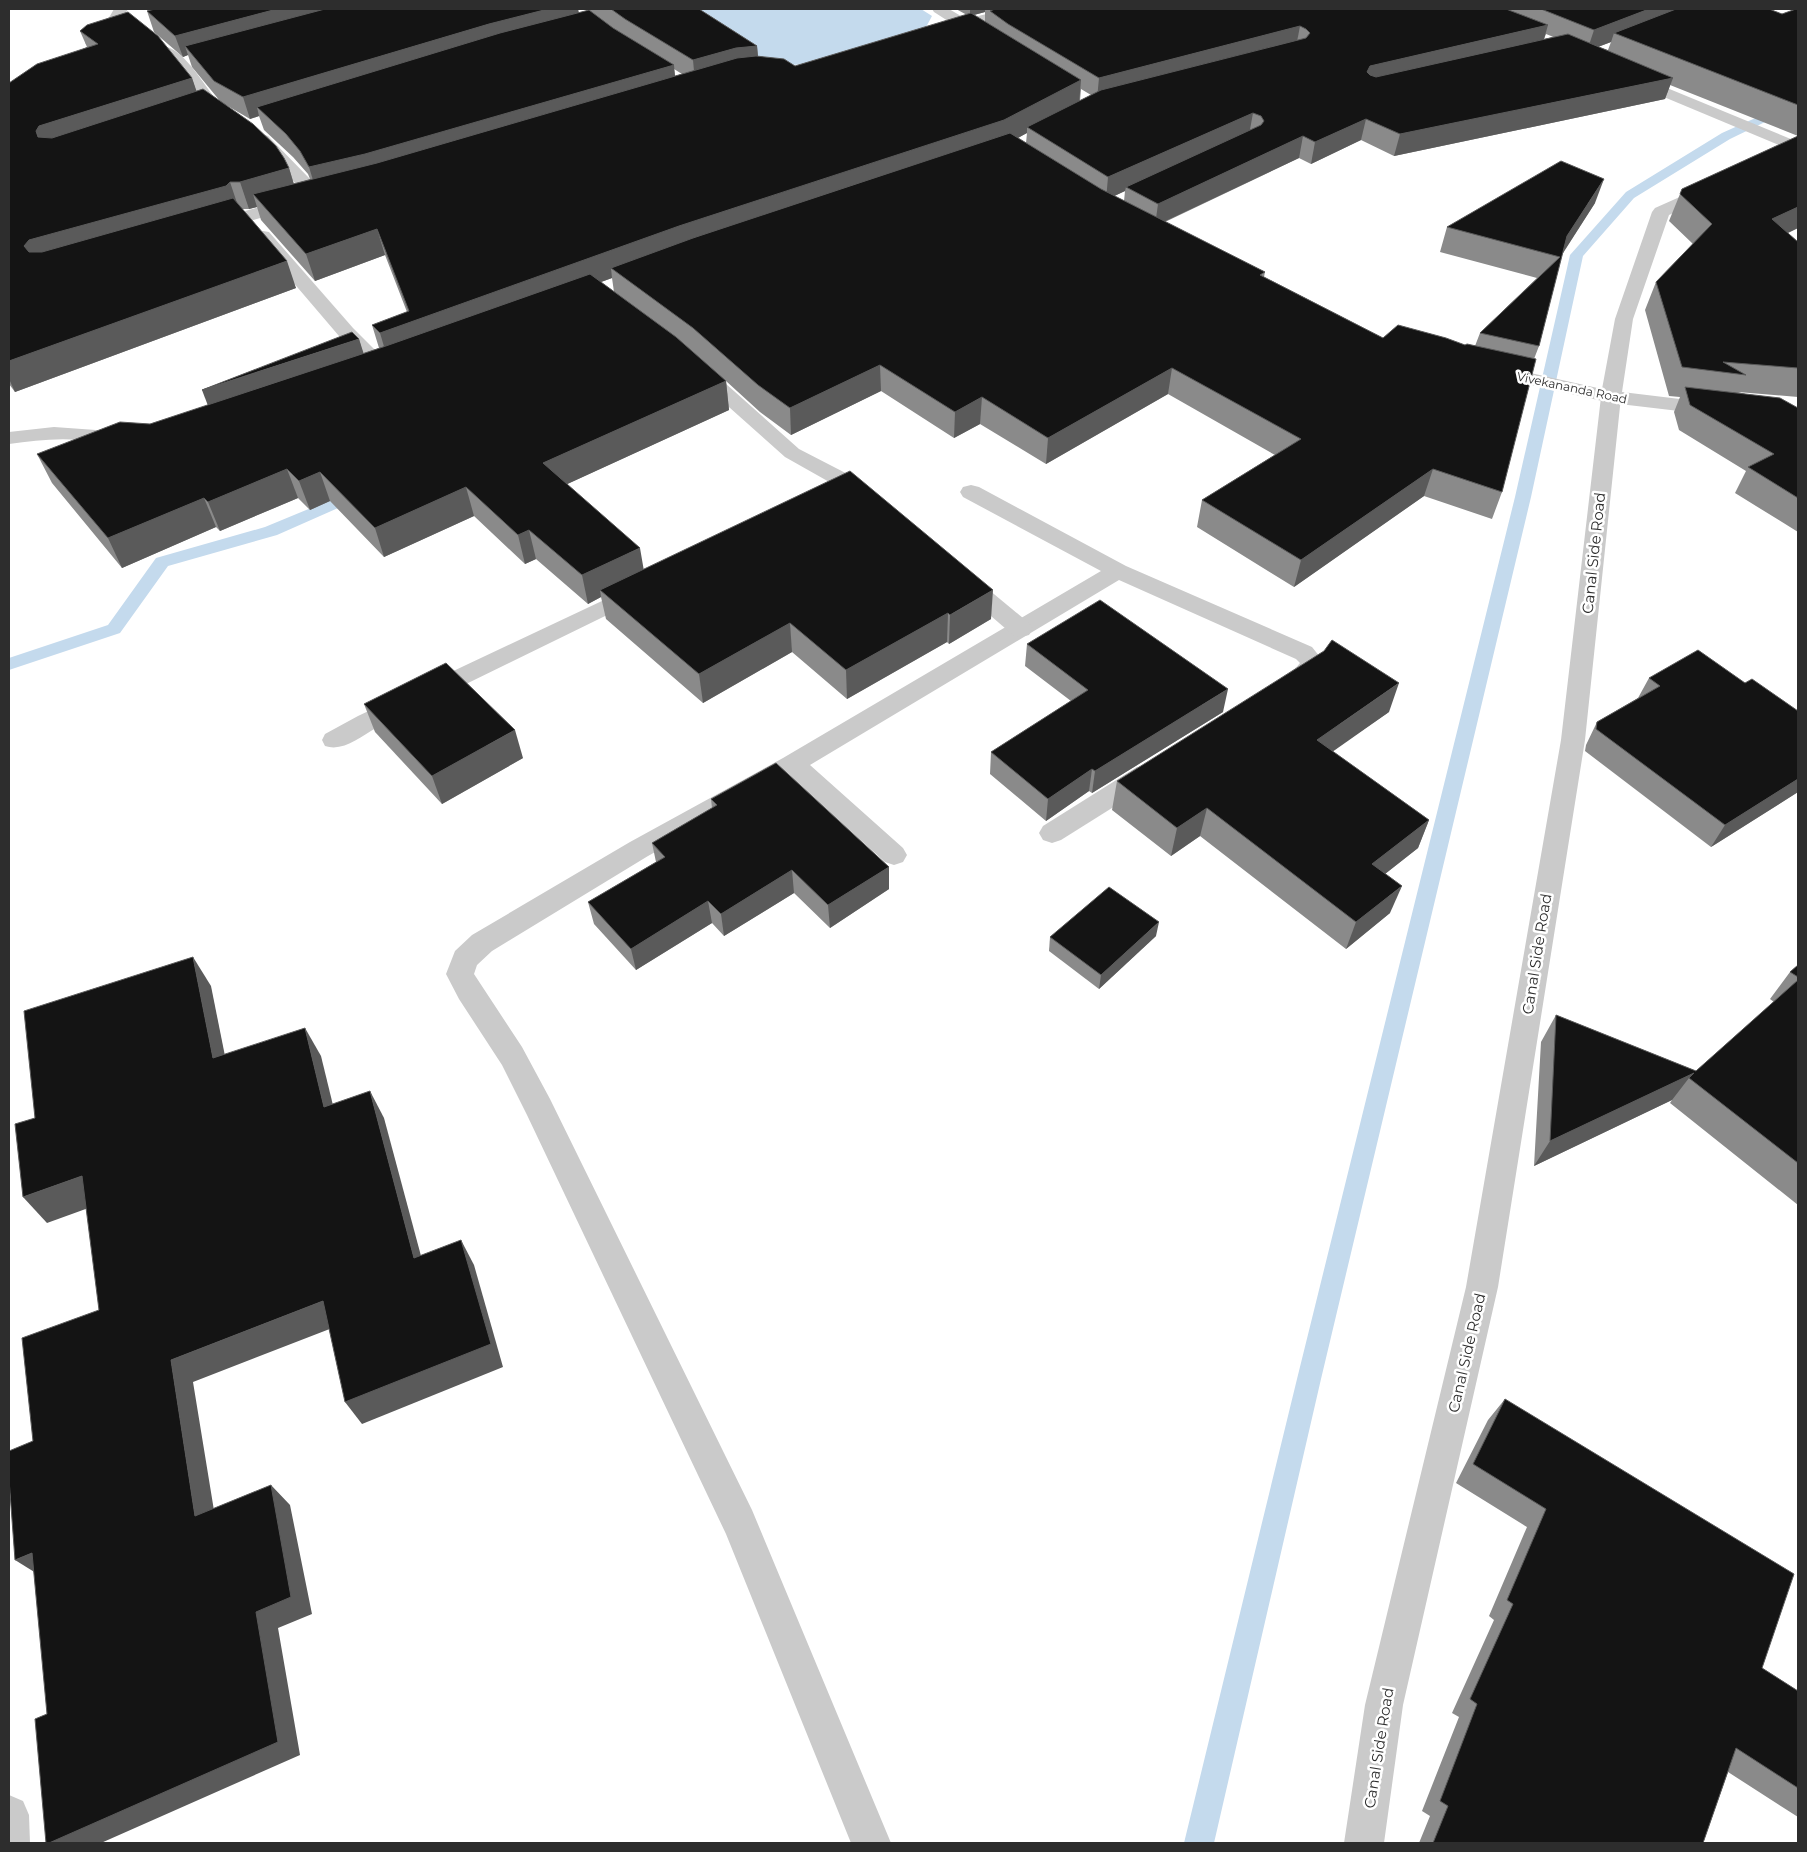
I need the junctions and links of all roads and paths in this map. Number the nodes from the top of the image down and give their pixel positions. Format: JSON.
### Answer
{"nodes":[{"id":1,"x":939,"y":9,"type":"edge"},
{"id":2,"x":1023,"y":9,"type":"edge"},
{"id":3,"x":118,"y":13,"type":"edge"},
{"id":4,"x":964,"y":24,"type":"junction"},
{"id":5,"x":133,"y":27,"type":"edge"},
{"id":6,"x":948,"y":30,"type":"edge"},
{"id":7,"x":157,"y":44,"type":"edge"},
{"id":8,"x":993,"y":44,"type":"edge"},
{"id":9,"x":84,"y":53,"type":"edge"},
{"id":10,"x":199,"y":59,"type":"edge"},
{"id":11,"x":180,"y":64,"type":"junction"},
{"id":12,"x":1622,"y":74,"type":"edge"},
{"id":13,"x":214,"y":107,"type":"junction"},
{"id":14,"x":196,"y":113,"type":"edge"},
{"id":15,"x":1798,"y":148,"type":"edge"},
{"id":16,"x":1780,"y":156,"type":"edge"},
{"id":17,"x":1727,"y":180,"type":"edge"},
{"id":18,"x":328,"y":195,"type":"edge"},
{"id":19,"x":309,"y":199,"type":"junction"},
{"id":20,"x":246,"y":216,"type":"junction"},
{"id":21,"x":198,"y":229,"type":"edge"},
{"id":22,"x":688,"y":360,"type":"edge"},
{"id":23,"x":402,"y":363,"type":"edge"},
{"id":24,"x":1479,"y":368,"type":"edge"},
{"id":25,"x":384,"y":370,"type":"junction"},
{"id":26,"x":365,"y":376,"type":"edge"},
{"id":27,"x":1601,"y":395,"type":"junction"},
{"id":28,"x":1729,"y":411,"type":"edge"},
{"id":29,"x":9,"y":438,"type":"edge"},
{"id":30,"x":141,"y":446,"type":"edge"},
{"id":31,"x":855,"y":487,"type":"junction"},
{"id":32,"x":971,"y":492,"type":"dead end"},
{"id":33,"x":829,"y":499,"type":"edge"},
{"id":34,"x":885,"y":512,"type":"edge"},
{"id":35,"x":946,"y":564,"type":"edge"},
{"id":36,"x":1118,"y":571,"type":"junction"},
{"id":37,"x":660,"y":581,"type":"edge"},
{"id":38,"x":1021,"y":629,"type":"junction"},
{"id":39,"x":1266,"y":698,"type":"edge"},
{"id":40,"x":334,"y":740,"type":"dead end"},
{"id":41,"x":1167,"y":760,"type":"edge"},
{"id":42,"x":792,"y":764,"type":"junction"},
{"id":43,"x":1052,"y":833,"type":"dead end"},
{"id":44,"x":894,"y":855,"type":"dead end"},
{"id":45,"x":9,"y":1815,"type":"edge"},
{"id":46,"x":10,"y":1843,"type":"edge"},
{"id":47,"x":871,"y":1843,"type":"edge"},
{"id":48,"x":1364,"y":1843,"type":"edge"}],
"edges":[{"from":1,"to":4,"type":"street"},
{"from":2,"to":4,"type":"street"},
{"from":3,"to":5,"type":"street"},
{"from":3,"to":9,"type":"street"},
{"from":4,"to":6,"type":"street"},
{"from":4,"to":8,"type":"street"},
{"from":7,"to":11,"type":"street"},
{"from":10,"to":11,"type":"street"},
{"from":11,"to":13,"type":"street"},
{"from":12,"to":15,"type":"street"},
{"from":13,"to":14,"type":"street"},
{"from":13,"to":19,"type":"street"},
{"from":15,"to":16,"type":"street"},
{"from":17,"to":27,"type":"street","name":"Canal Side Road"},
{"from":18,"to":19,"type":"street"},
{"from":19,"to":20,"type":"street"},
{"from":20,"to":21,"type":"street"},
{"from":20,"to":25,"type":"street"},
{"from":22,"to":31,"type":"street"},
{"from":23,"to":25,"type":"street"},
{"from":24,"to":27,"type":"street","name":"Vivekananda Road"},
{"from":25,"to":26,"type":"street"},
{"from":27,"to":28,"type":"street","name":"Vivekananda Road"},
{"from":27,"to":48,"type":"street","name":"Canal Side Road"},
{"from":29,"to":30,"type":"street"},
{"from":31,"to":33,"type":"street"},
{"from":31,"to":34,"type":"street"},
{"from":32,"to":36,"type":"street"},
{"from":35,"to":38,"type":"street"},
{"from":36,"to":38,"type":"street"},
{"from":36,"to":39,"type":"street"},
{"from":37,"to":40,"type":"street"},
{"from":38,"to":42,"type":"street"},
{"from":41,"to":43,"type":"street"},
{"from":42,"to":44,"type":"street"},
{"from":42,"to":47,"type":"street"},
{"from":45,"to":46,"type":"street"}]}
